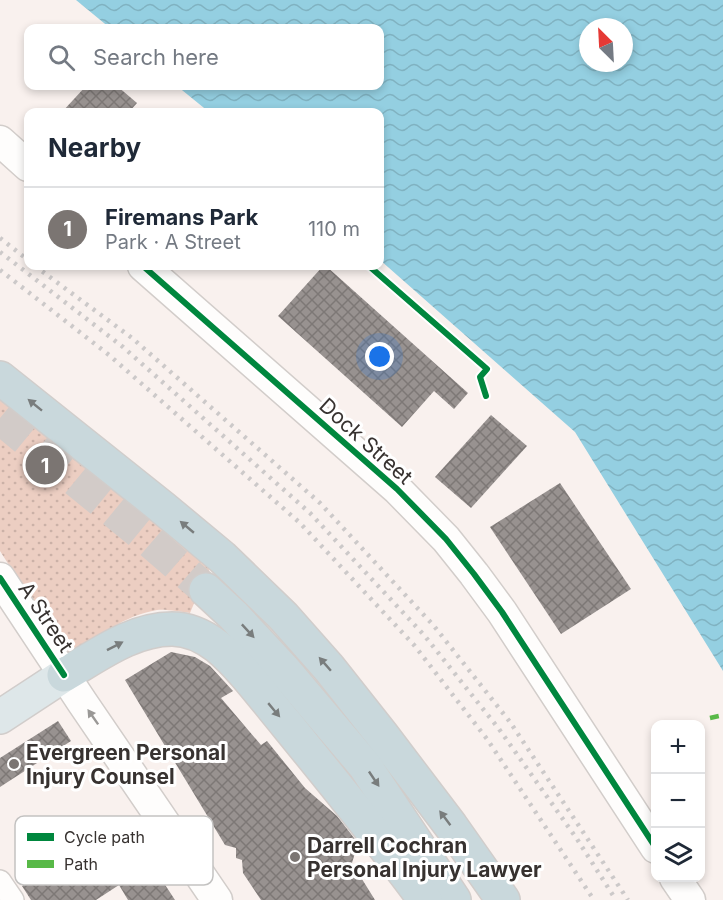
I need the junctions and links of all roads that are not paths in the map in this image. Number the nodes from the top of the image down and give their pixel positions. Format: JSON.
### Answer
{"nodes":[{"id":1,"x":0,"y":141,"type":"edge"},
{"id":2,"x":24,"y":162,"type":"edge"},
{"id":3,"x":148,"y":270,"type":"edge"},
{"id":4,"x":0,"y":378,"type":"edge"},
{"id":5,"x":0,"y":578,"type":"edge"},
{"id":6,"x":206,"y":590,"type":"tunnel mouth"},
{"id":7,"x":64,"y":675,"type":"junction"},
{"id":8,"x":0,"y":717,"type":"edge"},
{"id":9,"x":160,"y":816,"type":"edge"},
{"id":10,"x":651,"y":840,"type":"edge"},
{"id":11,"x":0,"y":881,"type":"edge"},
{"id":12,"x":678,"y":882,"type":"edge"},
{"id":13,"x":207,"y":885,"type":"edge"},
{"id":14,"x":13,"y":900,"type":"edge"},
{"id":15,"x":217,"y":900,"type":"edge"},
{"id":16,"x":425,"y":900,"type":"edge"},
{"id":17,"x":454,"y":900,"type":"edge"},
{"id":18,"x":503,"y":900,"type":"edge"},
{"id":19,"x":690,"y":900,"type":"edge"}],
"edges":[{"from":1,"to":2,"type":"street"},
{"from":3,"to":10,"type":"street","name":"Dock Street"},
{"from":18,"to":4,"type":"highway","one_way":true},
{"from":5,"to":7,"type":"street","name":"A Street"},
{"from":6,"to":17,"type":"highway","one_way":true},
{"from":7,"to":8,"type":"main road"},
{"from":9,"to":7,"type":"street","name":"A Street","one_way":true},
{"from":7,"to":16,"type":"highway","one_way":true},
{"from":11,"to":14,"type":"street"},
{"from":12,"to":19,"type":"street"},
{"from":15,"to":13,"type":"street","name":"A Street","one_way":true}]}
